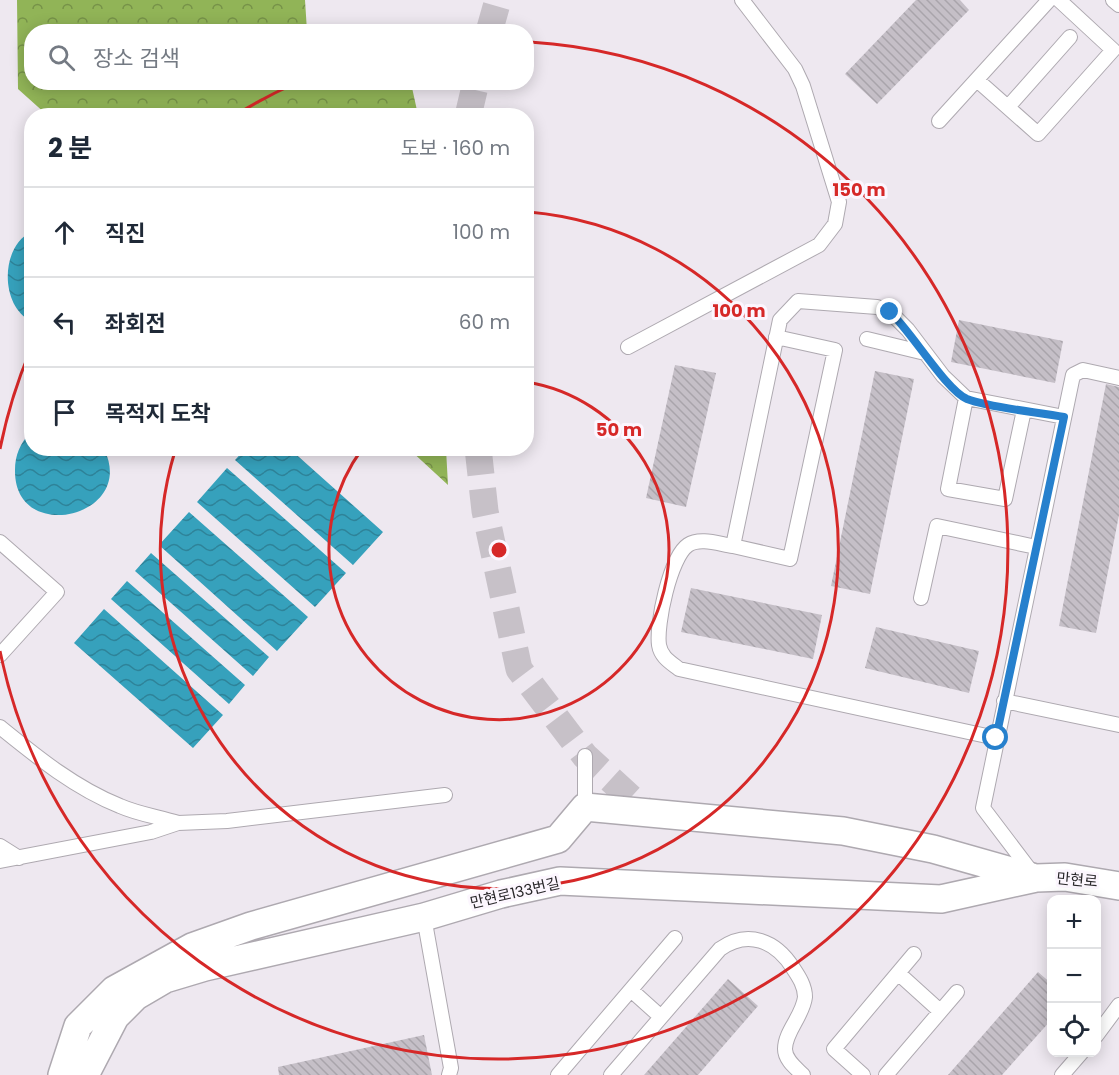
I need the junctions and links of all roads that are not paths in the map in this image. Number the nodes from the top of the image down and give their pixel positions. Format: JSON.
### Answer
{"nodes":[{"id":1,"x":742,"y":0,"type":"edge"},
{"id":2,"x":1049,"y":0,"type":"edge"},
{"id":3,"x":1059,"y":0,"type":"edge"},
{"id":4,"x":1113,"y":0,"type":"edge"},
{"id":5,"x":1119,"y":5,"type":"edge"},
{"id":6,"x":1070,"y":37,"type":"dead end"},
{"id":7,"x":977,"y":80,"type":"junction"},
{"id":8,"x":1008,"y":107,"type":"junction"},
{"id":9,"x":939,"y":121,"type":"dead end"},
{"id":10,"x":776,"y":337,"type":"junction"},
{"id":11,"x":867,"y":339,"type":"dead end"},
{"id":12,"x":628,"y":347,"type":"dead end"},
{"id":13,"x":925,"y":353,"type":"junction"},
{"id":14,"x":1119,"y":378,"type":"edge"},
{"id":15,"x":966,"y":398,"type":"junction"},
{"id":16,"x":1023,"y":410,"type":"junction"},
{"id":17,"x":1064,"y":417,"type":"junction"},
{"id":18,"x":0,"y":542,"type":"edge"},
{"id":19,"x":733,"y":546,"type":"junction"},
{"id":20,"x":1036,"y":547,"type":"junction"},
{"id":21,"x":921,"y":598,"type":"dead end"},
{"id":22,"x":0,"y":655,"type":"edge"},
{"id":23,"x":1004,"y":701,"type":"junction"},
{"id":24,"x":1119,"y":725,"type":"edge"},
{"id":25,"x":0,"y":727,"type":"edge"},
{"id":26,"x":996,"y":738,"type":"junction"},
{"id":27,"x":585,"y":756,"type":"dead end"},
{"id":28,"x":445,"y":795,"type":"dead end"},
{"id":29,"x":585,"y":807,"type":"junction"},
{"id":30,"x":178,"y":822,"type":"junction"},
{"id":31,"x":0,"y":846,"type":"edge"},
{"id":32,"x":18,"y":858,"type":"junction"},
{"id":33,"x":0,"y":861,"type":"edge"},
{"id":34,"x":1036,"y":878,"type":"junction"},
{"id":35,"x":1119,"y":886,"type":"edge"},
{"id":36,"x":424,"y":917,"type":"junction"},
{"id":37,"x":675,"y":938,"type":"dead end"},
{"id":38,"x":914,"y":954,"type":"dead end"},
{"id":39,"x":898,"y":973,"type":"junction"},
{"id":40,"x":631,"y":990,"type":"junction"},
{"id":41,"x":957,"y":992,"type":"dead end"},
{"id":42,"x":1119,"y":1005,"type":"edge"},
{"id":43,"x":940,"y":1011,"type":"junction"},
{"id":44,"x":662,"y":1017,"type":"junction"},
{"id":45,"x":1101,"y":1029,"type":"edge"},
{"id":46,"x":1079,"y":1057,"type":"edge"},
{"id":47,"x":1070,"y":1072,"type":"edge"},
{"id":48,"x":62,"y":1075,"type":"edge"},
{"id":49,"x":85,"y":1075,"type":"edge"},
{"id":50,"x":449,"y":1075,"type":"edge"},
{"id":51,"x":558,"y":1075,"type":"edge"},
{"id":52,"x":611,"y":1075,"type":"edge"},
{"id":53,"x":803,"y":1075,"type":"edge"},
{"id":54,"x":863,"y":1075,"type":"edge"},
{"id":55,"x":886,"y":1075,"type":"edge"}],
"edges":[{"from":1,"to":12,"type":"lane"},
{"from":2,"to":7,"type":"lane"},
{"from":3,"to":8,"type":"lane"},
{"from":4,"to":5,"type":"lane"},
{"from":6,"to":8,"type":"lane"},
{"from":7,"to":8,"type":"lane"},
{"from":7,"to":9,"type":"lane"},
{"from":10,"to":13,"type":"lane"},
{"from":10,"to":19,"type":"lane"},
{"from":10,"to":19,"type":"lane"},
{"from":11,"to":13,"type":"lane"},
{"from":13,"to":15,"type":"lane"},
{"from":14,"to":17,"type":"lane"},
{"from":15,"to":16,"type":"lane"},
{"from":15,"to":16,"type":"lane"},
{"from":16,"to":17,"type":"lane"},
{"from":17,"to":20,"type":"lane"},
{"from":18,"to":22,"type":"lane"},
{"from":19,"to":26,"type":"lane"},
{"from":20,"to":21,"type":"lane"},
{"from":20,"to":23,"type":"lane"},
{"from":23,"to":24,"type":"lane"},
{"from":23,"to":26,"type":"lane"},
{"from":25,"to":30,"type":"lane"},
{"from":26,"to":34,"type":"lane"},
{"from":27,"to":29,"type":"lane"},
{"from":28,"to":30,"type":"lane"},
{"from":29,"to":34,"type":"street"},
{"from":29,"to":48,"type":"street"},
{"from":30,"to":32,"type":"lane"},
{"from":31,"to":32,"type":"lane"},
{"from":32,"to":33,"type":"lane"},
{"from":34,"to":35,"type":"street","name":"만현로"},
{"from":34,"to":36,"type":"street","name":"만현로133번길"},
{"from":36,"to":49,"type":"street","name":"만현로133번길"},
{"from":36,"to":50,"type":"lane"},
{"from":37,"to":40,"type":"lane"},
{"from":38,"to":39,"type":"lane"},
{"from":39,"to":43,"type":"lane"},
{"from":39,"to":54,"type":"lane"},
{"from":40,"to":44,"type":"lane"},
{"from":40,"to":51,"type":"lane"},
{"from":41,"to":43,"type":"lane"},
{"from":42,"to":45,"type":"lane"},
{"from":43,"to":55,"type":"lane"},
{"from":44,"to":52,"type":"lane"},
{"from":44,"to":53,"type":"lane"},
{"from":46,"to":47,"type":"lane"}]}
